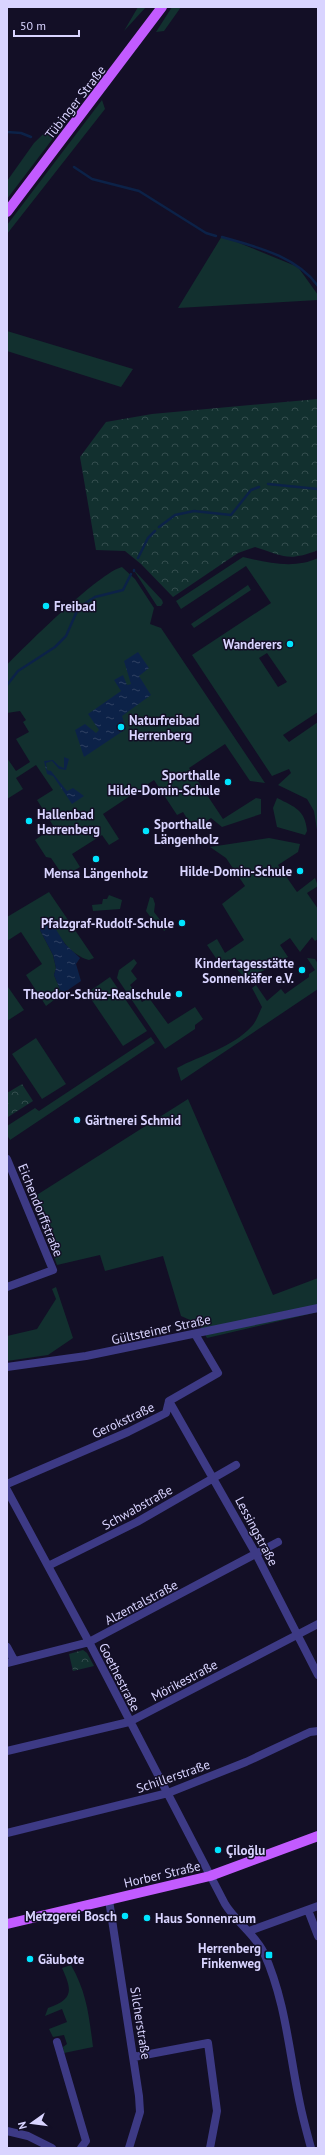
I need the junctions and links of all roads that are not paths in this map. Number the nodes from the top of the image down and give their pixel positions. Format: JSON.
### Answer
{"nodes":[{"id":1,"x":162,"y":7,"type":"edge"},
{"id":2,"x":7,"y":212,"type":"edge"},
{"id":3,"x":7,"y":1159,"type":"edge"},
{"id":4,"x":7,"y":1288,"type":"edge"},
{"id":5,"x":318,"y":1308,"type":"edge"},
{"id":6,"x":196,"y":1334,"type":"junction"},
{"id":7,"x":7,"y":1366,"type":"edge"},
{"id":8,"x":169,"y":1401,"type":"junction"},
{"id":9,"x":236,"y":1465,"type":"dead end"},
{"id":10,"x":214,"y":1478,"type":"junction"},
{"id":11,"x":7,"y":1484,"type":"edge"},
{"id":12,"x":8,"y":1494,"type":"edge"},
{"id":13,"x":278,"y":1542,"type":"dead end"},
{"id":14,"x":256,"y":1554,"type":"junction"},
{"id":15,"x":48,"y":1566,"type":"junction"},
{"id":16,"x":318,"y":1624,"type":"edge"},
{"id":17,"x":297,"y":1635,"type":"junction"},
{"id":18,"x":89,"y":1642,"type":"junction"},
{"id":19,"x":7,"y":1647,"type":"edge"},
{"id":20,"x":11,"y":1661,"type":"edge"},
{"id":21,"x":318,"y":1675,"type":"edge"},
{"id":22,"x":129,"y":1722,"type":"junction"},
{"id":23,"x":318,"y":1730,"type":"edge"},
{"id":24,"x":7,"y":1751,"type":"edge"},
{"id":25,"x":168,"y":1793,"type":"junction"},
{"id":26,"x":7,"y":1834,"type":"edge"},
{"id":27,"x":318,"y":1836,"type":"edge"},
{"id":28,"x":210,"y":1876,"type":"junction"},
{"id":29,"x":109,"y":1900,"type":"junction"},
{"id":30,"x":318,"y":1906,"type":"edge"},
{"id":31,"x":308,"y":1910,"type":"junction"},
{"id":32,"x":7,"y":1924,"type":"edge"},
{"id":33,"x":249,"y":1931,"type":"junction"},
{"id":34,"x":318,"y":1936,"type":"edge"},
{"id":35,"x":56,"y":2042,"type":"dead end"},
{"id":36,"x":134,"y":2057,"type":"junction"},
{"id":37,"x":7,"y":2130,"type":"edge"},
{"id":38,"x":52,"y":2148,"type":"edge"},
{"id":39,"x":81,"y":2148,"type":"edge"},
{"id":40,"x":129,"y":2148,"type":"edge"},
{"id":41,"x":210,"y":2148,"type":"edge"},
{"id":42,"x":311,"y":2148,"type":"edge"}],
"edges":[{"from":1,"to":2,"type":"main road","name":"Tübinger Straße"},
{"from":3,"to":4,"type":"street","name":"Eichendorffstraße"},
{"from":5,"to":6,"type":"street","name":"Gültsteiner Straße"},
{"from":6,"to":7,"type":"street","name":"Gültsteiner Straße"},
{"from":6,"to":8,"type":"street","name":"Gerokstraße"},
{"from":8,"to":10,"type":"street","name":"Lessingstraße"},
{"from":8,"to":11,"type":"street","name":"Gerokstraße"},
{"from":9,"to":10,"type":"street","name":"Schwabstraße"},
{"from":10,"to":14,"type":"street","name":"Lessingstraße"},
{"from":10,"to":15,"type":"street","name":"Schwabstraße"},
{"from":12,"to":15,"type":"street","name":"Goethestraße"},
{"from":13,"to":14,"type":"street","name":"Alzentalstraße"},
{"from":14,"to":17,"type":"street","name":"Lessingstraße"},
{"from":14,"to":18,"type":"street","name":"Alzentalstraße"},
{"from":15,"to":18,"type":"street","name":"Goethestraße"},
{"from":16,"to":17,"type":"street","name":"Mörikestraße"},
{"from":17,"to":21,"type":"street","name":"Lessingstraße"},
{"from":17,"to":22,"type":"street","name":"Mörikestraße"},
{"from":18,"to":20,"type":"street","name":"Alzentalstraße"},
{"from":18,"to":22,"type":"street","name":"Goethestraße"},
{"from":19,"to":20,"type":"street"},
{"from":22,"to":24,"type":"street","name":"Mörikestraße"},
{"from":22,"to":25,"type":"street","name":"Goethestraße"},
{"from":23,"to":25,"type":"street","name":"Schillerstraße"},
{"from":25,"to":26,"type":"street","name":"Schillerstraße"},
{"from":25,"to":28,"type":"street","name":"Goethestraße"},
{"from":27,"to":28,"type":"main road","name":"Horber Straße"},
{"from":28,"to":29,"type":"main road","name":"Horber Straße"},
{"from":28,"to":33,"type":"street","name":"Goethestraße"},
{"from":29,"to":32,"type":"main road","name":"Horber Straße"},
{"from":29,"to":36,"type":"street","name":"Silcherstraße"},
{"from":30,"to":31,"type":"street"},
{"from":31,"to":33,"type":"street"},
{"from":31,"to":34,"type":"street"},
{"from":33,"to":42,"type":"street","name":"Goethestraße"},
{"from":35,"to":39,"type":"street"},
{"from":36,"to":40,"type":"street","name":"Silcherstraße"},
{"from":36,"to":41,"type":"street"},
{"from":37,"to":38,"type":"street"}]}
